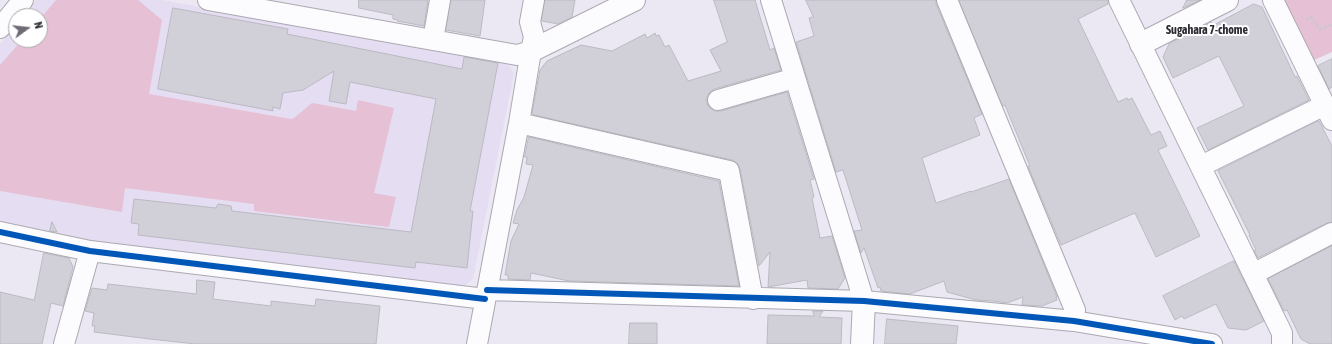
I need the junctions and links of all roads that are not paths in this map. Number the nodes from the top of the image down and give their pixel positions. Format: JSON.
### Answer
{"nodes":[{"id":1,"x":23,"y":0,"type":"edge"},
{"id":2,"x":208,"y":0,"type":"edge"},
{"id":3,"x":440,"y":0,"type":"edge"},
{"id":4,"x":534,"y":0,"type":"edge"},
{"id":5,"x":634,"y":0,"type":"edge"},
{"id":6,"x":771,"y":0,"type":"edge"},
{"id":7,"x":947,"y":0,"type":"edge"},
{"id":8,"x":1119,"y":0,"type":"edge"},
{"id":9,"x":1227,"y":0,"type":"edge"},
{"id":10,"x":1273,"y":0,"type":"edge"},
{"id":11,"x":280,"y":7,"type":"edge"},
{"id":12,"x":0,"y":28,"type":"edge"},
{"id":13,"x":433,"y":40,"type":"junction"},
{"id":14,"x":1140,"y":44,"type":"junction"},
{"id":15,"x":531,"y":51,"type":"junction"},
{"id":16,"x":795,"y":78,"type":"junction"},
{"id":17,"x":718,"y":100,"type":"dead end"},
{"id":18,"x":1328,"y":112,"type":"edge"},
{"id":19,"x":519,"y":123,"type":"junction"},
{"id":20,"x":1201,"y":166,"type":"junction"},
{"id":21,"x":0,"y":232,"type":"edge"},
{"id":22,"x":1332,"y":233,"type":"edge"},
{"id":23,"x":90,"y":251,"type":"junction"},
{"id":24,"x":1253,"y":274,"type":"junction"},
{"id":25,"x":486,"y":295,"type":"junction"},
{"id":26,"x":752,"y":299,"type":"junction"},
{"id":27,"x":864,"y":301,"type":"junction"},
{"id":28,"x":1074,"y":321,"type":"junction"},
{"id":29,"x":64,"y":344,"type":"edge"},
{"id":30,"x":477,"y":344,"type":"edge"},
{"id":31,"x":862,"y":344,"type":"edge"},
{"id":32,"x":1212,"y":344,"type":"edge"},
{"id":33,"x":1282,"y":344,"type":"edge"}],
"edges":[{"from":1,"to":12,"type":"street"},
{"from":2,"to":11,"type":"street"},
{"from":3,"to":13,"type":"street"},
{"from":4,"to":15,"type":"street"},
{"from":5,"to":15,"type":"street"},
{"from":6,"to":16,"type":"street"},
{"from":7,"to":28,"type":"street"},
{"from":8,"to":14,"type":"street"},
{"from":9,"to":14,"type":"street"},
{"from":10,"to":18,"type":"street"},
{"from":11,"to":13,"type":"street"},
{"from":13,"to":15,"type":"street"},
{"from":14,"to":20,"type":"street"},
{"from":15,"to":19,"type":"street"},
{"from":16,"to":17,"type":"street"},
{"from":16,"to":27,"type":"street"},
{"from":18,"to":20,"type":"street"},
{"from":19,"to":25,"type":"street"},
{"from":19,"to":26,"type":"street"},
{"from":20,"to":24,"type":"street"},
{"from":21,"to":23,"type":"street"},
{"from":22,"to":24,"type":"street"},
{"from":23,"to":25,"type":"street"},
{"from":23,"to":29,"type":"street"},
{"from":24,"to":33,"type":"street"},
{"from":25,"to":26,"type":"street"},
{"from":25,"to":30,"type":"street"},
{"from":26,"to":27,"type":"street"},
{"from":27,"to":28,"type":"street"},
{"from":27,"to":31,"type":"street"},
{"from":28,"to":32,"type":"street"}]}
